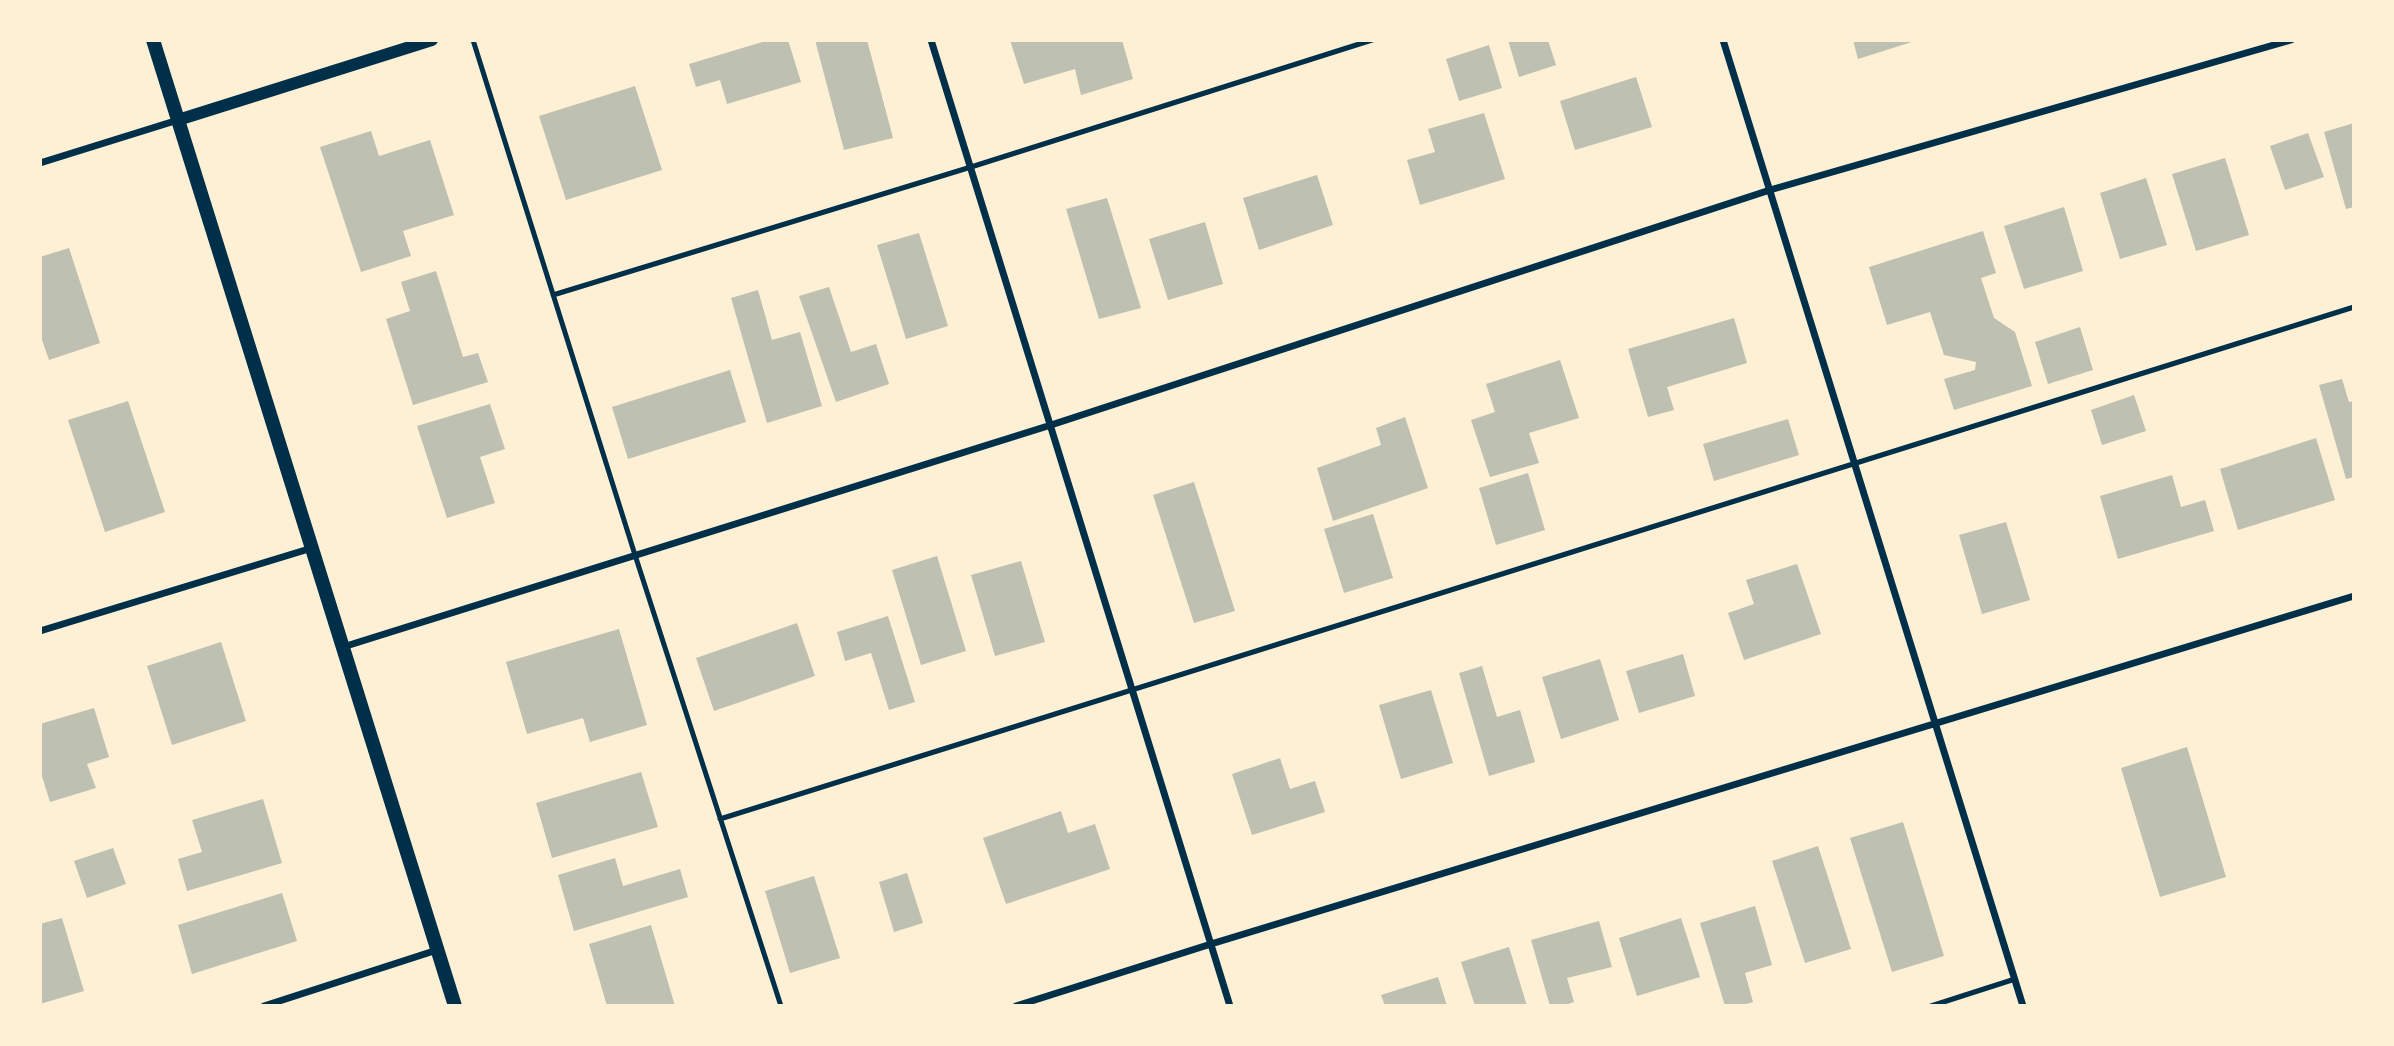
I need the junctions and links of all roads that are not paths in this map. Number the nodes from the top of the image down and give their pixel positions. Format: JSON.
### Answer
{"nodes":[{"id":1,"x":153,"y":40,"type":"edge"},
{"id":2,"x":432,"y":40,"type":"edge"},
{"id":3,"x":473,"y":40,"type":"edge"},
{"id":4,"x":931,"y":40,"type":"edge"},
{"id":5,"x":1373,"y":40,"type":"edge"},
{"id":6,"x":1723,"y":40,"type":"edge"},
{"id":7,"x":2291,"y":40,"type":"edge"},
{"id":8,"x":178,"y":120,"type":"junction"},
{"id":9,"x":40,"y":163,"type":"edge"},
{"id":10,"x":971,"y":167,"type":"junction"},
{"id":11,"x":1770,"y":190,"type":"junction"},
{"id":12,"x":553,"y":295,"type":"junction"},
{"id":13,"x":2354,"y":307,"type":"edge"},
{"id":14,"x":1051,"y":425,"type":"junction"},
{"id":15,"x":1855,"y":464,"type":"junction"},
{"id":16,"x":312,"y":548,"type":"junction"},
{"id":17,"x":635,"y":555,"type":"junction"},
{"id":18,"x":2354,"y":596,"type":"edge"},
{"id":19,"x":40,"y":631,"type":"edge"},
{"id":20,"x":343,"y":647,"type":"junction"},
{"id":21,"x":1133,"y":691,"type":"junction"},
{"id":22,"x":1935,"y":723,"type":"junction"},
{"id":23,"x":720,"y":819,"type":"junction"},
{"id":24,"x":1211,"y":944,"type":"junction"},
{"id":25,"x":437,"y":950,"type":"junction"},
{"id":26,"x":2015,"y":979,"type":"junction"},
{"id":27,"x":264,"y":1006,"type":"edge"},
{"id":28,"x":455,"y":1006,"type":"edge"},
{"id":29,"x":781,"y":1006,"type":"edge"},
{"id":30,"x":1016,"y":1006,"type":"edge"},
{"id":31,"x":1230,"y":1006,"type":"edge"},
{"id":32,"x":1931,"y":1006,"type":"edge"},
{"id":33,"x":2024,"y":1006,"type":"edge"}],
"edges":[{"from":1,"to":8,"type":"main road"},
{"from":2,"to":8,"type":"street"},
{"from":3,"to":12,"type":"lane"},
{"from":4,"to":10,"type":"street"},
{"from":5,"to":10,"type":"lane"},
{"from":6,"to":11,"type":"street"},
{"from":7,"to":11,"type":"street"},
{"from":8,"to":9,"type":"street"},
{"from":8,"to":16,"type":"main road"},
{"from":10,"to":12,"type":"lane"},
{"from":10,"to":14,"type":"street"},
{"from":11,"to":14,"type":"street"},
{"from":11,"to":15,"type":"street"},
{"from":12,"to":17,"type":"lane"},
{"from":13,"to":15,"type":"lane"},
{"from":14,"to":17,"type":"street"},
{"from":14,"to":21,"type":"street"},
{"from":15,"to":21,"type":"lane"},
{"from":15,"to":22,"type":"street"},
{"from":16,"to":19,"type":"street"},
{"from":16,"to":20,"type":"main road"},
{"from":17,"to":20,"type":"street"},
{"from":17,"to":23,"type":"lane"},
{"from":18,"to":22,"type":"street"},
{"from":20,"to":25,"type":"main road"},
{"from":21,"to":23,"type":"lane"},
{"from":21,"to":24,"type":"street"},
{"from":22,"to":24,"type":"street"},
{"from":22,"to":26,"type":"street"},
{"from":23,"to":29,"type":"lane"},
{"from":24,"to":30,"type":"street"},
{"from":24,"to":31,"type":"street"},
{"from":25,"to":27,"type":"street"},
{"from":25,"to":28,"type":"main road"},
{"from":26,"to":32,"type":"lane"},
{"from":26,"to":33,"type":"street"}]}
